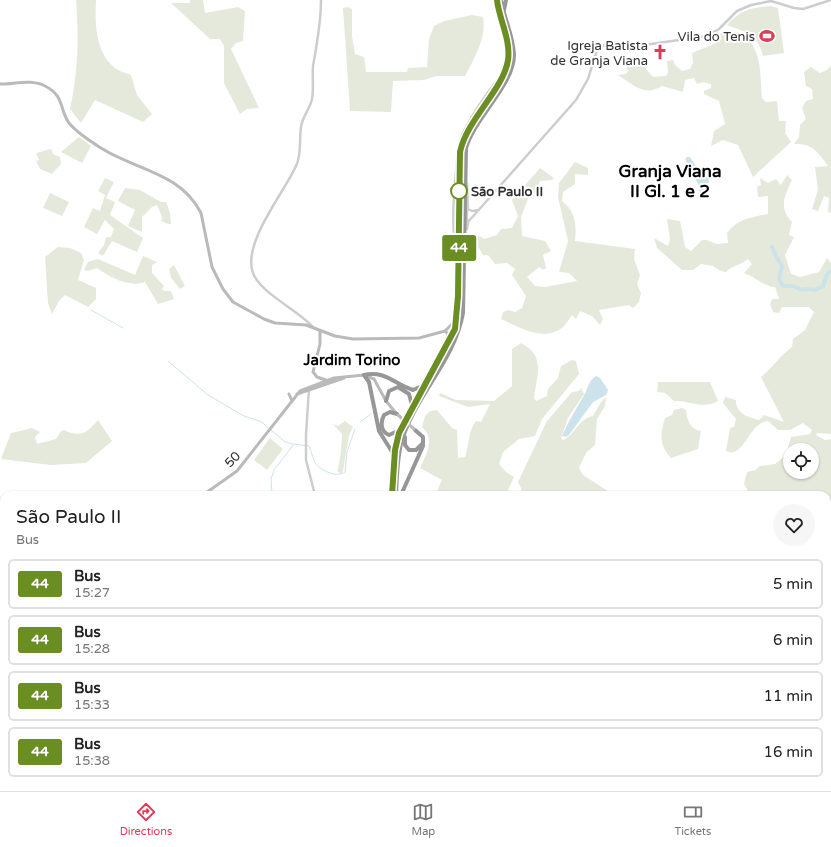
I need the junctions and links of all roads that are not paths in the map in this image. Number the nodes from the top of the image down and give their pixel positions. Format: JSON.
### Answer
{"nodes":[{"id":1,"x":321,"y":0,"type":"edge"},
{"id":2,"x":496,"y":0,"type":"edge"},
{"id":3,"x":501,"y":0,"type":"edge"},
{"id":4,"x":506,"y":0,"type":"edge"},
{"id":5,"x":831,"y":0,"type":"edge"},
{"id":6,"x":504,"y":12,"type":"junction"},
{"id":7,"x":0,"y":84,"type":"edge"},
{"id":8,"x":464,"y":170,"type":"junction"},
{"id":9,"x":467,"y":207,"type":"junction"},
{"id":10,"x":479,"y":209,"type":"junction"},
{"id":11,"x":467,"y":227,"type":"junction"},
{"id":12,"x":463,"y":293,"type":"junction"},
{"id":13,"x":457,"y":319,"type":"junction"},
{"id":14,"x":313,"y":327,"type":"junction"},
{"id":15,"x":320,"y":331,"type":"junction"},
{"id":16,"x":445,"y":331,"type":"junction"},
{"id":17,"x":447,"y":344,"type":"junction"},
{"id":18,"x":364,"y":375,"type":"junction"},
{"id":19,"x":350,"y":376,"type":"junction"},
{"id":20,"x":336,"y":377,"type":"junction"},
{"id":21,"x":327,"y":380,"type":"junction"},
{"id":22,"x":333,"y":382,"type":"junction"},
{"id":23,"x":424,"y":384,"type":"junction"},
{"id":24,"x":309,"y":389,"type":"junction"},
{"id":25,"x":289,"y":394,"type":"dead end"},
{"id":26,"x":297,"y":394,"type":"junction"},
{"id":27,"x":292,"y":401,"type":"junction"},
{"id":28,"x":386,"y":401,"type":"junction"},
{"id":29,"x":412,"y":406,"type":"junction"},
{"id":30,"x":397,"y":415,"type":"junction"},
{"id":31,"x":401,"y":430,"type":"junction"},
{"id":32,"x":406,"y":430,"type":"junction"},
{"id":33,"x":414,"y":430,"type":"junction"},
{"id":34,"x":394,"y":455,"type":"junction"},
{"id":35,"x":208,"y":491,"type":"edge"},
{"id":36,"x":314,"y":491,"type":"edge"},
{"id":37,"x":392,"y":491,"type":"edge"},
{"id":38,"x":396,"y":491,"type":"edge"},
{"id":39,"x":403,"y":491,"type":"edge"}],
"edges":[{"from":1,"to":14,"type":"street"},
{"from":2,"to":13,"type":"highway"},
{"from":3,"to":6,"type":"highway"},
{"from":4,"to":6,"type":"highway"},
{"from":5,"to":10,"type":"street"},
{"from":6,"to":8,"type":"highway"},
{"from":7,"to":14,"type":"main road"},
{"from":8,"to":9,"type":"street"},
{"from":8,"to":12,"type":"highway"},
{"from":9,"to":10,"type":"street"},
{"from":9,"to":11,"type":"street"},
{"from":10,"to":11,"type":"street"},
{"from":11,"to":12,"type":"street"},
{"from":12,"to":32,"type":"highway"},
{"from":13,"to":16,"type":"main road"},
{"from":13,"to":17,"type":"highway"},
{"from":14,"to":15,"type":"main road"},
{"from":15,"to":16,"type":"main road"},
{"from":15,"to":21,"type":"main road"},
{"from":16,"to":17,"type":"main road"},
{"from":17,"to":23,"type":"highway"},
{"from":18,"to":19,"type":"main road"},
{"from":18,"to":23,"type":"highway"},
{"from":18,"to":28,"type":"main road"},
{"from":18,"to":34,"type":"highway"},
{"from":19,"to":20,"type":"main road"},
{"from":19,"to":22,"type":"main road"},
{"from":20,"to":21,"type":"main road"},
{"from":20,"to":22,"type":"main road"},
{"from":21,"to":24,"type":"main road"},
{"from":22,"to":24,"type":"main road"},
{"from":23,"to":29,"type":"highway"},
{"from":24,"to":26,"type":"main road"},
{"from":24,"to":26,"type":"main road","name":"50"},
{"from":24,"to":36,"type":"street"},
{"from":25,"to":27,"type":"main road"},
{"from":26,"to":27,"type":"main road","name":"50"},
{"from":27,"to":35,"type":"main road","name":"50"},
{"from":28,"to":29,"type":"highway"},
{"from":28,"to":30,"type":"main road"},
{"from":29,"to":31,"type":"highway"},
{"from":30,"to":31,"type":"highway"},
{"from":30,"to":33,"type":"main road","bridge":true},
{"from":31,"to":34,"type":"highway"},
{"from":32,"to":33,"type":"highway"},
{"from":32,"to":38,"type":"highway"},
{"from":33,"to":39,"type":"highway"},
{"from":34,"to":37,"type":"highway"}]}
